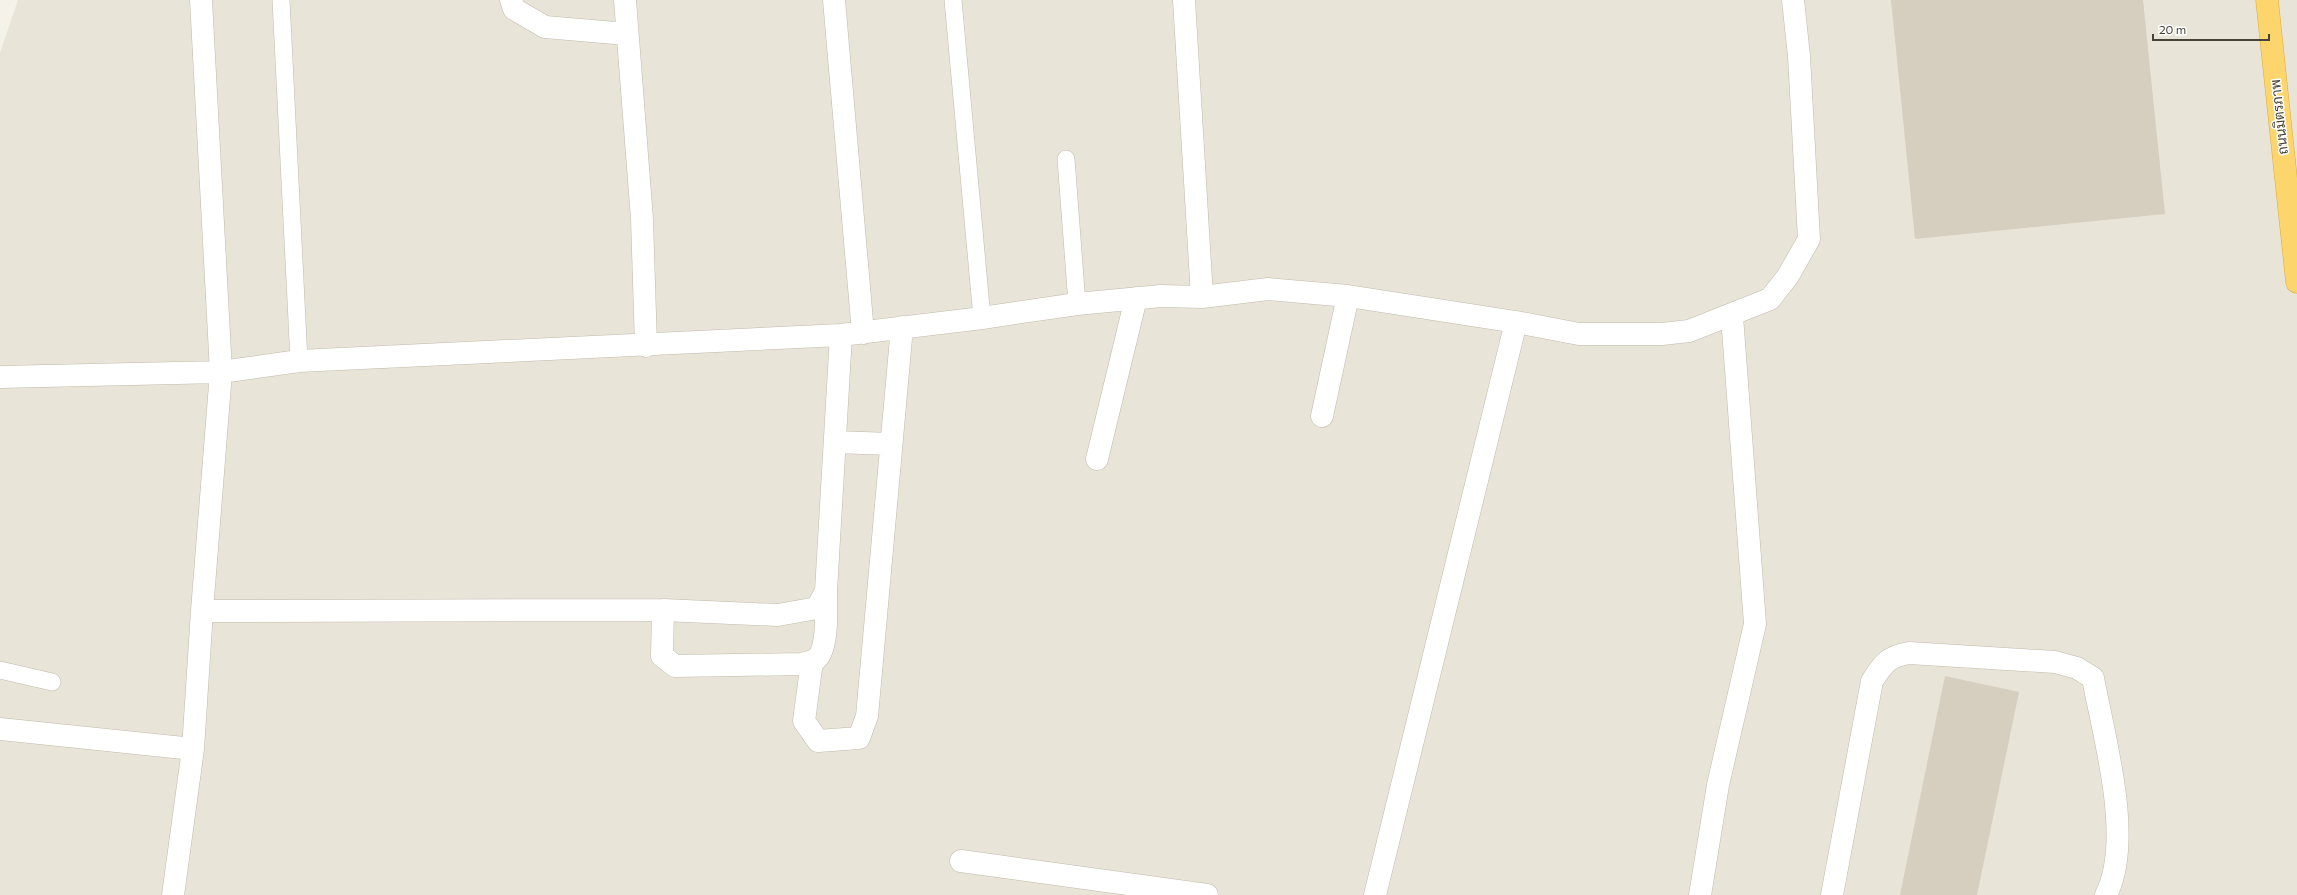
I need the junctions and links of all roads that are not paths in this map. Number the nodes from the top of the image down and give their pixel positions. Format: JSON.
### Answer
{"nodes":[{"id":1,"x":201,"y":0,"type":"edge"},
{"id":2,"x":281,"y":0,"type":"edge"},
{"id":3,"x":511,"y":0,"type":"edge"},
{"id":4,"x":625,"y":0,"type":"edge"},
{"id":5,"x":834,"y":0,"type":"edge"},
{"id":6,"x":953,"y":0,"type":"edge"},
{"id":7,"x":1184,"y":0,"type":"edge"},
{"id":8,"x":1793,"y":0,"type":"edge"},
{"id":9,"x":2267,"y":0,"type":"edge"},
{"id":10,"x":627,"y":34,"type":"junction"},
{"id":11,"x":1066,"y":159,"type":"dead end"},
{"id":12,"x":2297,"y":282,"type":"edge"},
{"id":13,"x":1348,"y":296,"type":"junction"},
{"id":14,"x":1202,"y":297,"type":"junction"},
{"id":15,"x":1136,"y":298,"type":"junction"},
{"id":16,"x":1077,"y":304,"type":"junction"},
{"id":17,"x":1732,"y":316,"type":"junction"},
{"id":18,"x":982,"y":318,"type":"junction"},
{"id":19,"x":1516,"y":322,"type":"junction"},
{"id":20,"x":902,"y":327,"type":"junction"},
{"id":21,"x":862,"y":333,"type":"junction"},
{"id":22,"x":841,"y":335,"type":"junction"},
{"id":23,"x":646,"y":346,"type":"junction"},
{"id":24,"x":299,"y":361,"type":"junction"},
{"id":25,"x":221,"y":372,"type":"junction"},
{"id":26,"x":0,"y":378,"type":"edge"},
{"id":27,"x":1322,"y":416,"type":"dead end"},
{"id":28,"x":835,"y":442,"type":"junction"},
{"id":29,"x":892,"y":444,"type":"junction"},
{"id":30,"x":1098,"y":460,"type":"dead end"},
{"id":31,"x":826,"y":592,"type":"junction"},
{"id":32,"x":663,"y":610,"type":"junction"},
{"id":33,"x":202,"y":611,"type":"junction"},
{"id":34,"x":812,"y":660,"type":"junction"},
{"id":35,"x":0,"y":670,"type":"edge"},
{"id":36,"x":52,"y":682,"type":"dead end"},
{"id":37,"x":0,"y":729,"type":"edge"},
{"id":38,"x":193,"y":749,"type":"junction"},
{"id":39,"x":961,"y":861,"type":"dead end"},
{"id":40,"x":174,"y":895,"type":"edge"},
{"id":41,"x":1207,"y":895,"type":"edge"},
{"id":42,"x":1376,"y":895,"type":"edge"},
{"id":43,"x":1700,"y":895,"type":"edge"},
{"id":44,"x":1832,"y":895,"type":"edge"},
{"id":45,"x":2106,"y":895,"type":"edge"}],
"edges":[{"from":1,"to":25,"type":"street"},
{"from":2,"to":24,"type":"lane"},
{"from":3,"to":10,"type":"street"},
{"from":4,"to":10,"type":"street"},
{"from":5,"to":21,"type":"street"},
{"from":6,"to":18,"type":"lane"},
{"from":7,"to":14,"type":"street"},
{"from":8,"to":17,"type":"street"},
{"from":9,"to":12,"type":"highway","name":"ถนนมิตรภาพ"},
{"from":10,"to":23,"type":"street"},
{"from":11,"to":16,"type":"lane"},
{"from":13,"to":14,"type":"street"},
{"from":13,"to":19,"type":"street"},
{"from":13,"to":27,"type":"street"},
{"from":14,"to":15,"type":"street"},
{"from":15,"to":16,"type":"street"},
{"from":15,"to":30,"type":"street"},
{"from":16,"to":18,"type":"street"},
{"from":17,"to":19,"type":"street"},
{"from":17,"to":43,"type":"street"},
{"from":18,"to":20,"type":"street"},
{"from":19,"to":42,"type":"street"},
{"from":20,"to":21,"type":"street"},
{"from":20,"to":29,"type":"street"},
{"from":21,"to":22,"type":"street"},
{"from":22,"to":23,"type":"street"},
{"from":22,"to":28,"type":"street"},
{"from":23,"to":24,"type":"street"},
{"from":24,"to":25,"type":"street"},
{"from":25,"to":26,"type":"street"},
{"from":25,"to":33,"type":"street"},
{"from":28,"to":29,"type":"street"},
{"from":28,"to":31,"type":"street"},
{"from":29,"to":34,"type":"street"},
{"from":31,"to":32,"type":"street"},
{"from":31,"to":34,"type":"street"},
{"from":32,"to":33,"type":"street"},
{"from":32,"to":34,"type":"street"},
{"from":33,"to":38,"type":"street"},
{"from":35,"to":36,"type":"lane"},
{"from":37,"to":38,"type":"street"},
{"from":38,"to":40,"type":"street"},
{"from":39,"to":41,"type":"street"},
{"from":44,"to":45,"type":"street"}]}
